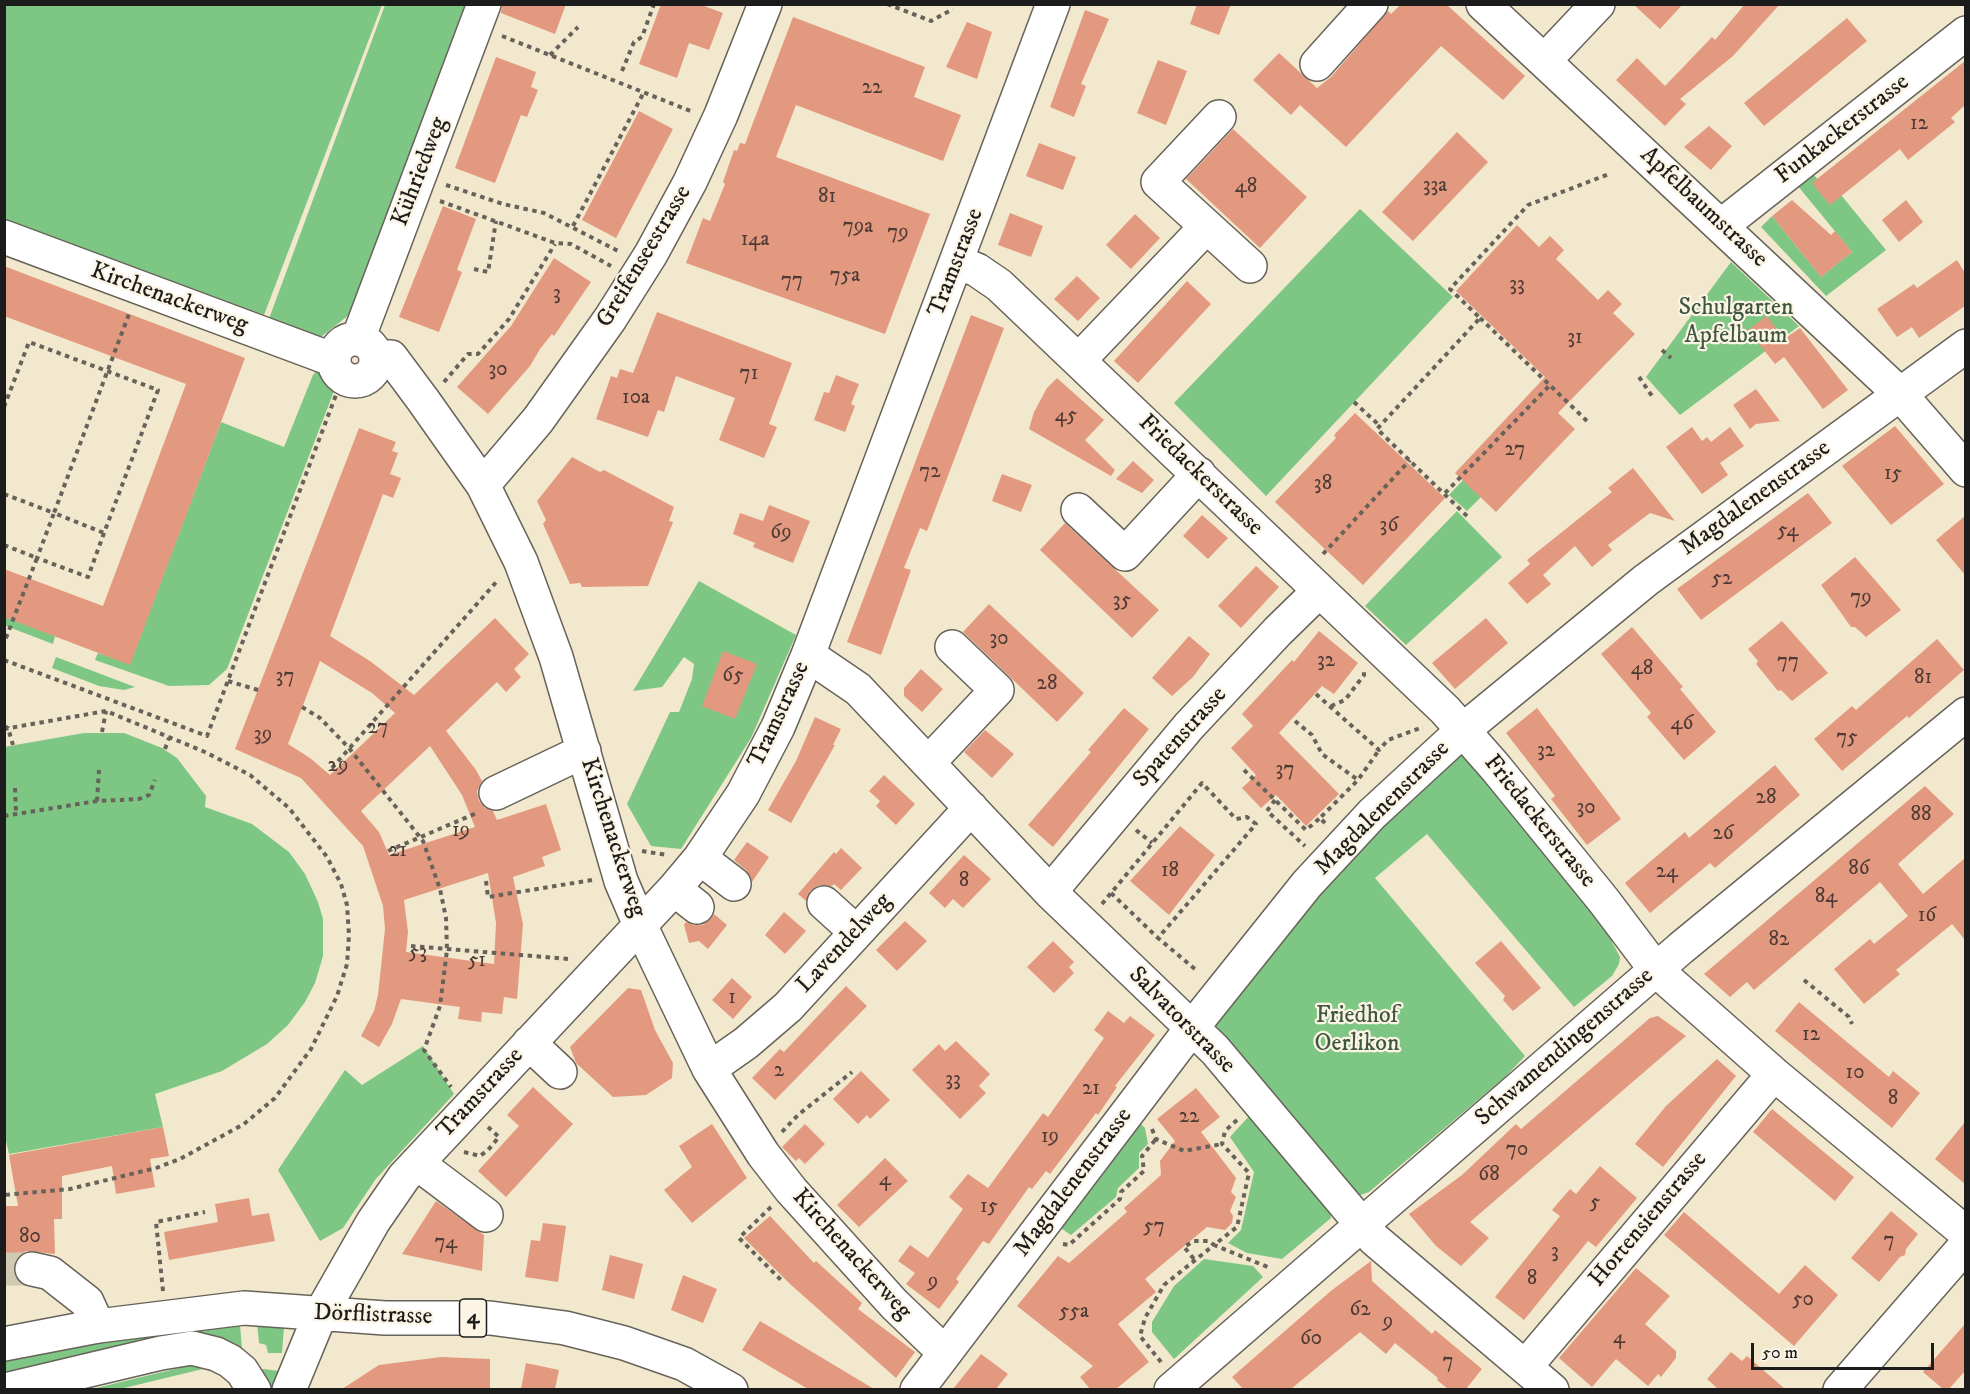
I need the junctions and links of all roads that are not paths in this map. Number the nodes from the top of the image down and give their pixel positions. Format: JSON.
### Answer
{"nodes":[{"id":1,"x":484,"y":4,"type":"edge"},
{"id":2,"x":765,"y":4,"type":"edge"},
{"id":3,"x":1053,"y":4,"type":"edge"},
{"id":4,"x":1371,"y":4,"type":"edge"},
{"id":5,"x":1483,"y":4,"type":"edge"},
{"id":6,"x":1598,"y":4,"type":"edge"},
{"id":7,"x":1965,"y":33,"type":"edge"},
{"id":8,"x":1545,"y":60,"type":"junction"},
{"id":9,"x":1317,"y":64,"type":"dead end"},
{"id":10,"x":1220,"y":117,"type":"dead end"},
{"id":11,"x":1721,"y":226,"type":"junction"},
{"id":12,"x":1206,"y":227,"type":"junction"},
{"id":13,"x":4,"y":237,"type":"edge"},
{"id":14,"x":957,"y":262,"type":"junction"},
{"id":15,"x":1250,"y":266,"type":"dead end"},
{"id":16,"x":1965,"y":346,"type":"edge"},
{"id":17,"x":353,"y":359,"type":"junction"},
{"id":18,"x":1079,"y":360,"type":"junction"},
{"id":19,"x":1900,"y":394,"type":"junction"},
{"id":20,"x":1965,"y":470,"type":"edge"},
{"id":21,"x":1199,"y":474,"type":"junction"},
{"id":22,"x":483,"y":485,"type":"junction"},
{"id":23,"x":1078,"y":510,"type":"dead end"},
{"id":24,"x":1317,"y":577,"type":"junction"},
{"id":25,"x":952,"y":647,"type":"dead end"},
{"id":26,"x":808,"y":655,"type":"junction"},
{"id":27,"x":1965,"y":714,"type":"edge"},
{"id":28,"x":1462,"y":730,"type":"junction"},
{"id":29,"x":584,"y":751,"type":"junction"},
{"id":30,"x":928,"y":763,"type":"junction"},
{"id":31,"x":496,"y":793,"type":"dead end"},
{"id":32,"x":971,"y":808,"type":"junction"},
{"id":33,"x":685,"y":857,"type":"junction"},
{"id":34,"x":734,"y":884,"type":"dead end"},
{"id":35,"x":1050,"y":892,"type":"junction"},
{"id":36,"x":824,"y":903,"type":"dead end"},
{"id":37,"x":640,"y":926,"type":"junction"},
{"id":38,"x":856,"y":932,"type":"junction"},
{"id":39,"x":1656,"y":970,"type":"junction"},
{"id":40,"x":1191,"y":1029,"type":"junction"},
{"id":41,"x":529,"y":1043,"type":"junction"},
{"id":42,"x":709,"y":1069,"type":"junction"},
{"id":43,"x":560,"y":1072,"type":"dead end"},
{"id":44,"x":1773,"y":1074,"type":"junction"},
{"id":45,"x":417,"y":1163,"type":"junction"},
{"id":46,"x":486,"y":1215,"type":"dead end"},
{"id":47,"x":1362,"y":1223,"type":"junction"},
{"id":48,"x":1965,"y":1233,"type":"edge"},
{"id":49,"x":1965,"y":1245,"type":"edge"},
{"id":50,"x":32,"y":1269,"type":"tunnel mouth"},
{"id":51,"x":320,"y":1315,"type":"junction"},
{"id":52,"x":98,"y":1326,"type":"junction"},
{"id":53,"x":4,"y":1344,"type":"edge"},
{"id":54,"x":945,"y":1353,"type":"junction"},
{"id":55,"x":1525,"y":1367,"type":"junction"},
{"id":56,"x":1180,"y":1382,"type":"edge"},
{"id":57,"x":5,"y":1389,"type":"edge"},
{"id":58,"x":254,"y":1389,"type":"edge"},
{"id":59,"x":290,"y":1389,"type":"edge"},
{"id":60,"x":731,"y":1389,"type":"edge"},
{"id":61,"x":917,"y":1389,"type":"edge"},
{"id":62,"x":1552,"y":1389,"type":"edge"},
{"id":63,"x":1840,"y":1389,"type":"edge"}],
"edges":[{"from":1,"to":17,"type":"street","name":"Kühriedweg"},
{"from":2,"to":22,"type":"street","name":"Greifenseestrasse"},
{"from":3,"to":14,"type":"street","name":"Tramstrasse"},
{"from":4,"to":9,"type":"street"},
{"from":5,"to":8,"type":"street","name":"Apfelbaumstrasse"},
{"from":6,"to":8,"type":"street"},
{"from":7,"to":11,"type":"street","name":"Funkackerstrasse"},
{"from":8,"to":11,"type":"street","name":"Apfelbaumstrasse"},
{"from":10,"to":12,"type":"street"},
{"from":11,"to":19,"type":"street","name":"Apfelbaumstrasse"},
{"from":12,"to":15,"type":"street"},
{"from":12,"to":18,"type":"street"},
{"from":13,"to":17,"type":"street","name":"Kirchenackerweg"},
{"from":14,"to":18,"type":"street","name":"Friedackerstrasse"},
{"from":14,"to":26,"type":"street","name":"Tramstrasse"},
{"from":16,"to":19,"type":"street","name":"Magdalenenstrasse"},
{"from":17,"to":22,"type":"street","name":"Kirchenackerweg"},
{"from":18,"to":21,"type":"street","name":"Friedackerstrasse"},
{"from":19,"to":20,"type":"street","name":"Apfelbaumstrasse"},
{"from":19,"to":28,"type":"street","name":"Magdalenenstrasse"},
{"from":21,"to":23,"type":"street"},
{"from":21,"to":24,"type":"street","name":"Friedackerstrasse"},
{"from":22,"to":29,"type":"street","name":"Kirchenackerweg"},
{"from":24,"to":28,"type":"street","name":"Friedackerstrasse"},
{"from":24,"to":35,"type":"street","name":"Spatenstrasse"},
{"from":25,"to":30,"type":"street"},
{"from":26,"to":30,"type":"street","name":"Salvatorstrasse"},
{"from":26,"to":33,"type":"street","name":"Tramstrasse"},
{"from":27,"to":39,"type":"street","name":"Schwamendingenstrasse"},
{"from":28,"to":39,"type":"street","name":"Friedackerstrasse"},
{"from":28,"to":40,"type":"street","name":"Magdalenenstrasse"},
{"from":29,"to":31,"type":"street"},
{"from":29,"to":37,"type":"street","name":"Kirchenackerweg"},
{"from":30,"to":32,"type":"street","name":"Salvatorstrasse"},
{"from":32,"to":35,"type":"street","name":"Salvatorstrasse"},
{"from":32,"to":38,"type":"street","name":"Lavendelweg"},
{"from":33,"to":34,"type":"street"},
{"from":33,"to":37,"type":"street","name":"Tramstrasse"},
{"from":35,"to":40,"type":"street","name":"Salvatorstrasse"},
{"from":36,"to":38,"type":"street"},
{"from":37,"to":41,"type":"street","name":"Tramstrasse"},
{"from":37,"to":42,"type":"street","name":"Kirchenackerweg"},
{"from":38,"to":42,"type":"street","name":"Lavendelweg"},
{"from":39,"to":44,"type":"street","name":"Friedackerstrasse"},
{"from":39,"to":47,"type":"street","name":"Schwamendingenstrasse"},
{"from":40,"to":47,"type":"street","name":"Salvatorstrasse"},
{"from":40,"to":54,"type":"street","name":"Magdalenenstrasse"},
{"from":41,"to":43,"type":"street"},
{"from":41,"to":45,"type":"street","name":"Tramstrasse"},
{"from":42,"to":54,"type":"street","name":"Kirchenackerweg"},
{"from":44,"to":48,"type":"street","name":"Friedackerstrasse"},
{"from":44,"to":55,"type":"street","name":"Hortensienstrasse"},
{"from":45,"to":46,"type":"street"},
{"from":45,"to":51,"type":"street","name":"Tramstrasse"},
{"from":47,"to":55,"type":"street","name":"Salvatorstrasse"},
{"from":47,"to":56,"type":"street","name":"Schwamendingenstrasse"},
{"from":49,"to":63,"type":"street"},
{"from":50,"to":52,"type":"street"},
{"from":51,"to":52,"type":"street","name":"Dörflistrasse","number":"4"},
{"from":51,"to":59,"type":"street","name":"Tramstrasse"},
{"from":51,"to":60,"type":"street","name":"Dörflistrasse","number":"4"},
{"from":52,"to":53,"type":"street","name":"Dörflistrasse","number":"4"},
{"from":54,"to":61,"type":"street","name":"Magdalenenstrasse"},
{"from":55,"to":62,"type":"street","name":"Salvatorstrasse"},
{"from":57,"to":58,"type":"street"}]}
